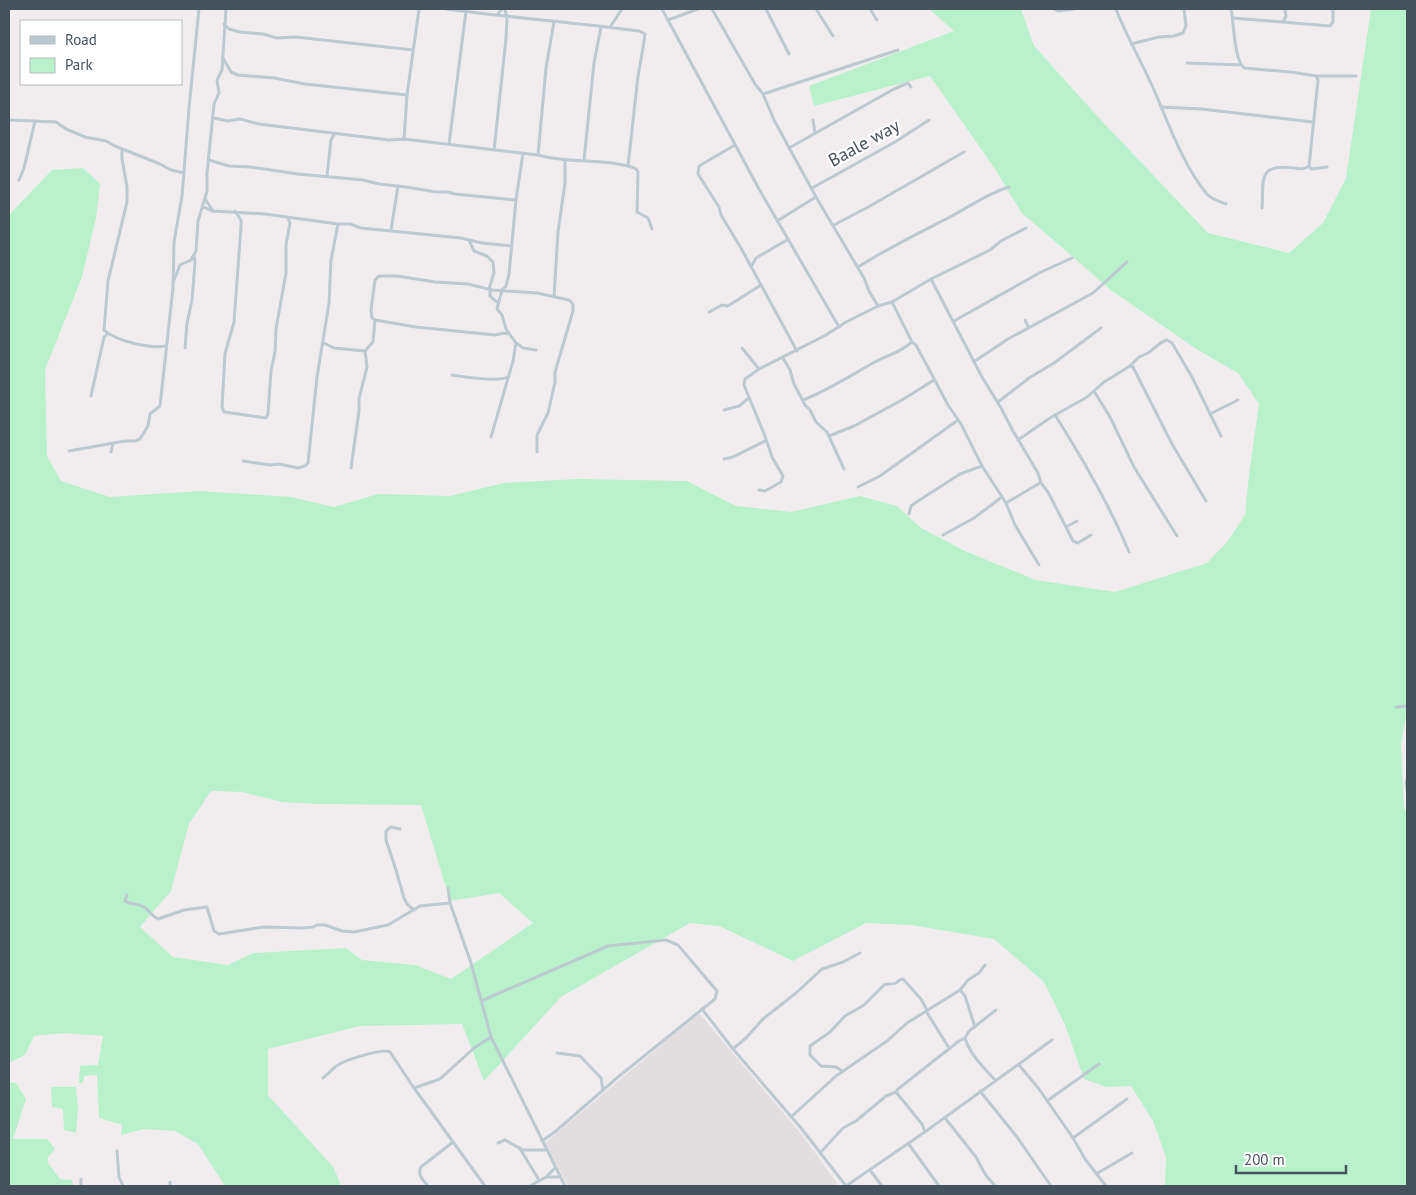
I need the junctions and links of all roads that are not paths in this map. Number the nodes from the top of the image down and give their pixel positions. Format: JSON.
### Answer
{"nodes":[{"id":1,"x":199,"y":9,"type":"edge"},
{"id":2,"x":226,"y":9,"type":"edge"},
{"id":3,"x":419,"y":9,"type":"edge"},
{"id":4,"x":446,"y":9,"type":"edge"},
{"id":5,"x":503,"y":9,"type":"edge"},
{"id":6,"x":622,"y":9,"type":"edge"},
{"id":7,"x":662,"y":9,"type":"edge"},
{"id":8,"x":698,"y":9,"type":"edge"},
{"id":9,"x":712,"y":9,"type":"edge"},
{"id":10,"x":766,"y":9,"type":"edge"},
{"id":11,"x":816,"y":9,"type":"edge"},
{"id":12,"x":870,"y":9,"type":"edge"},
{"id":13,"x":1054,"y":9,"type":"edge"},
{"id":14,"x":1074,"y":9,"type":"edge"},
{"id":15,"x":1116,"y":9,"type":"edge"},
{"id":16,"x":1184,"y":9,"type":"edge"},
{"id":17,"x":1231,"y":9,"type":"edge"},
{"id":18,"x":1285,"y":9,"type":"edge"},
{"id":19,"x":1333,"y":9,"type":"edge"},
{"id":20,"x":466,"y":11,"type":"junction"},
{"id":21,"x":498,"y":14,"type":"junction"},
{"id":22,"x":505,"y":15,"type":"junction"},
{"id":23,"x":1233,"y":18,"type":"junction"},
{"id":24,"x":668,"y":20,"type":"junction"},
{"id":25,"x":876,"y":20,"type":"dead end"},
{"id":26,"x":554,"y":22,"type":"junction"},
{"id":27,"x":1283,"y":22,"type":"junction"},
{"id":28,"x":224,"y":24,"type":"junction"},
{"id":29,"x":601,"y":27,"type":"junction"},
{"id":30,"x":610,"y":27,"type":"junction"},
{"id":31,"x":229,"y":29,"type":"junction"},
{"id":32,"x":223,"y":31,"type":"junction"},
{"id":33,"x":833,"y":36,"type":"dead end"},
{"id":34,"x":1131,"y":44,"type":"junction"},
{"id":35,"x":413,"y":50,"type":"junction"},
{"id":36,"x":898,"y":50,"type":"dead end"},
{"id":37,"x":789,"y":54,"type":"dead end"},
{"id":38,"x":222,"y":57,"type":"junction"},
{"id":39,"x":1187,"y":63,"type":"dead end"},
{"id":40,"x":1241,"y":65,"type":"junction"},
{"id":41,"x":1316,"y":76,"type":"junction"},
{"id":42,"x":1356,"y":76,"type":"dead end"},
{"id":43,"x":911,"y":87,"type":"dead end"},
{"id":44,"x":763,"y":94,"type":"junction"},
{"id":45,"x":407,"y":96,"type":"junction"},
{"id":46,"x":1161,"y":107,"type":"junction"},
{"id":47,"x":214,"y":118,"type":"junction"},
{"id":48,"x":9,"y":120,"type":"edge"},
{"id":49,"x":34,"y":120,"type":"junction"},
{"id":50,"x":813,"y":120,"type":"dead end"},
{"id":51,"x":929,"y":120,"type":"dead end"},
{"id":52,"x":1313,"y":122,"type":"junction"},
{"id":53,"x":335,"y":133,"type":"junction"},
{"id":54,"x":814,"y":133,"type":"junction"},
{"id":55,"x":404,"y":139,"type":"junction"},
{"id":56,"x":449,"y":144,"type":"junction"},
{"id":57,"x":735,"y":145,"type":"junction"},
{"id":58,"x":789,"y":148,"type":"junction"},
{"id":59,"x":122,"y":149,"type":"junction"},
{"id":60,"x":494,"y":150,"type":"junction"},
{"id":61,"x":964,"y":152,"type":"dead end"},
{"id":62,"x":523,"y":153,"type":"junction"},
{"id":63,"x":538,"y":155,"type":"junction"},
{"id":64,"x":565,"y":159,"type":"junction"},
{"id":65,"x":209,"y":160,"type":"junction"},
{"id":66,"x":584,"y":160,"type":"junction"},
{"id":67,"x":628,"y":166,"type":"junction"},
{"id":68,"x":1309,"y":166,"type":"junction"},
{"id":69,"x":1327,"y":167,"type":"dead end"},
{"id":70,"x":184,"y":173,"type":"junction"},
{"id":71,"x":327,"y":176,"type":"junction"},
{"id":72,"x":19,"y":180,"type":"dead end"},
{"id":73,"x":398,"y":186,"type":"junction"},
{"id":74,"x":1009,"y":187,"type":"dead end"},
{"id":75,"x":812,"y":188,"type":"junction"},
{"id":76,"x":816,"y":197,"type":"junction"},
{"id":77,"x":205,"y":198,"type":"junction"},
{"id":78,"x":516,"y":200,"type":"junction"},
{"id":79,"x":1226,"y":204,"type":"dead end"},
{"id":80,"x":203,"y":207,"type":"junction"},
{"id":81,"x":1262,"y":208,"type":"dead end"},
{"id":82,"x":213,"y":211,"type":"junction"},
{"id":83,"x":234,"y":211,"type":"junction"},
{"id":84,"x":251,"y":213,"type":"junction"},
{"id":85,"x":288,"y":218,"type":"junction"},
{"id":86,"x":295,"y":219,"type":"junction"},
{"id":87,"x":241,"y":220,"type":"junction"},
{"id":88,"x":777,"y":220,"type":"junction"},
{"id":89,"x":290,"y":223,"type":"junction"},
{"id":90,"x":338,"y":224,"type":"junction"},
{"id":91,"x":834,"y":225,"type":"junction"},
{"id":92,"x":1026,"y":228,"type":"dead end"},
{"id":93,"x":652,"y":229,"type":"dead end"},
{"id":94,"x":391,"y":230,"type":"junction"},
{"id":95,"x":469,"y":240,"type":"junction"},
{"id":96,"x":787,"y":240,"type":"junction"},
{"id":97,"x":512,"y":246,"type":"junction"},
{"id":98,"x":194,"y":256,"type":"junction"},
{"id":99,"x":746,"y":258,"type":"junction"},
{"id":100,"x":756,"y":258,"type":"junction"},
{"id":101,"x":1072,"y":258,"type":"dead end"},
{"id":102,"x":1127,"y":262,"type":"dead end"},
{"id":103,"x":751,"y":267,"type":"junction"},
{"id":104,"x":858,"y":267,"type":"junction"},
{"id":105,"x":173,"y":270,"type":"junction"},
{"id":106,"x":177,"y":272,"type":"junction"},
{"id":107,"x":931,"y":279,"type":"junction"},
{"id":108,"x":173,"y":280,"type":"junction"},
{"id":109,"x":761,"y":285,"type":"junction"},
{"id":110,"x":491,"y":289,"type":"junction"},
{"id":111,"x":502,"y":290,"type":"junction"},
{"id":112,"x":554,"y":297,"type":"junction"},
{"id":113,"x":892,"y":302,"type":"junction"},
{"id":114,"x":498,"y":303,"type":"junction"},
{"id":115,"x":878,"y":306,"type":"junction"},
{"id":116,"x":709,"y":312,"type":"dead end"},
{"id":117,"x":375,"y":320,"type":"junction"},
{"id":118,"x":1025,"y":320,"type":"dead end"},
{"id":119,"x":954,"y":322,"type":"junction"},
{"id":120,"x":839,"y":327,"type":"junction"},
{"id":121,"x":1029,"y":328,"type":"junction"},
{"id":122,"x":1102,"y":328,"type":"dead end"},
{"id":123,"x":505,"y":331,"type":"junction"},
{"id":124,"x":108,"y":333,"type":"junction"},
{"id":125,"x":912,"y":342,"type":"junction"},
{"id":126,"x":324,"y":343,"type":"junction"},
{"id":127,"x":516,"y":343,"type":"junction"},
{"id":128,"x":166,"y":346,"type":"junction"},
{"id":129,"x":185,"y":348,"type":"dead end"},
{"id":130,"x":742,"y":348,"type":"dead end"},
{"id":131,"x":536,"y":350,"type":"dead end"},
{"id":132,"x":365,"y":351,"type":"junction"},
{"id":133,"x":797,"y":351,"type":"junction"},
{"id":134,"x":782,"y":358,"type":"junction"},
{"id":135,"x":975,"y":361,"type":"junction"},
{"id":136,"x":1130,"y":366,"type":"junction"},
{"id":137,"x":760,"y":369,"type":"junction"},
{"id":138,"x":452,"y":375,"type":"dead end"},
{"id":139,"x":508,"y":376,"type":"junction"},
{"id":140,"x":934,"y":380,"type":"junction"},
{"id":141,"x":1094,"y":391,"type":"junction"},
{"id":142,"x":91,"y":396,"type":"dead end"},
{"id":143,"x":749,"y":398,"type":"junction"},
{"id":144,"x":804,"y":400,"type":"junction"},
{"id":145,"x":1238,"y":400,"type":"dead end"},
{"id":146,"x":998,"y":402,"type":"junction"},
{"id":147,"x":724,"y":410,"type":"dead end"},
{"id":148,"x":1210,"y":414,"type":"junction"},
{"id":149,"x":1055,"y":415,"type":"junction"},
{"id":150,"x":958,"y":420,"type":"junction"},
{"id":151,"x":829,"y":436,"type":"junction"},
{"id":152,"x":1221,"y":436,"type":"dead end"},
{"id":153,"x":491,"y":437,"type":"dead end"},
{"id":154,"x":1018,"y":440,"type":"junction"},
{"id":155,"x":765,"y":441,"type":"junction"},
{"id":156,"x":113,"y":444,"type":"junction"},
{"id":157,"x":69,"y":451,"type":"dead end"},
{"id":158,"x":111,"y":452,"type":"dead end"},
{"id":159,"x":537,"y":452,"type":"dead end"},
{"id":160,"x":724,"y":459,"type":"dead end"},
{"id":161,"x":243,"y":461,"type":"dead end"},
{"id":162,"x":982,"y":466,"type":"junction"},
{"id":163,"x":351,"y":468,"type":"dead end"},
{"id":164,"x":844,"y":469,"type":"dead end"},
{"id":165,"x":1040,"y":483,"type":"junction"},
{"id":166,"x":858,"y":487,"type":"dead end"},
{"id":167,"x":759,"y":490,"type":"dead end"},
{"id":168,"x":1002,"y":497,"type":"junction"},
{"id":169,"x":1206,"y":501,"type":"dead end"},
{"id":170,"x":1006,"y":503,"type":"junction"},
{"id":171,"x":909,"y":514,"type":"dead end"},
{"id":172,"x":1077,"y":522,"type":"dead end"},
{"id":173,"x":1066,"y":526,"type":"junction"},
{"id":174,"x":943,"y":535,"type":"dead end"},
{"id":175,"x":1091,"y":536,"type":"dead end"},
{"id":176,"x":1177,"y":536,"type":"dead end"},
{"id":177,"x":1129,"y":552,"type":"dead end"},
{"id":178,"x":1039,"y":565,"type":"dead end"},
{"id":179,"x":1407,"y":706,"type":"edge"},
{"id":180,"x":1396,"y":708,"type":"dead end"},
{"id":181,"x":1407,"y":779,"type":"edge"},
{"id":182,"x":1407,"y":790,"type":"edge"},
{"id":183,"x":400,"y":829,"type":"dead end"},
{"id":184,"x":448,"y":888,"type":"dead end"},
{"id":185,"x":127,"y":895,"type":"dead end"},
{"id":186,"x":450,"y":903,"type":"junction"},
{"id":187,"x":414,"y":910,"type":"junction"},
{"id":188,"x":860,"y":953,"type":"dead end"},
{"id":189,"x":985,"y":966,"type":"dead end"},
{"id":190,"x":960,"y":990,"type":"junction"},
{"id":191,"x":481,"y":1001,"type":"junction"},
{"id":192,"x":702,"y":1009,"type":"junction"},
{"id":193,"x":996,"y":1010,"type":"dead end"},
{"id":194,"x":926,"y":1011,"type":"junction"},
{"id":195,"x":975,"y":1027,"type":"junction"},
{"id":196,"x":491,"y":1037,"type":"junction"},
{"id":197,"x":965,"y":1038,"type":"junction"},
{"id":198,"x":1052,"y":1040,"type":"dead end"},
{"id":199,"x":949,"y":1048,"type":"junction"},
{"id":200,"x":733,"y":1049,"type":"junction"},
{"id":201,"x":557,"y":1053,"type":"dead end"},
{"id":202,"x":1019,"y":1064,"type":"junction"},
{"id":203,"x":1100,"y":1064,"type":"dead end"},
{"id":204,"x":842,"y":1071,"type":"junction"},
{"id":205,"x":323,"y":1078,"type":"dead end"},
{"id":206,"x":995,"y":1080,"type":"junction"},
{"id":207,"x":414,"y":1088,"type":"junction"},
{"id":208,"x":603,"y":1090,"type":"junction"},
{"id":209,"x":980,"y":1091,"type":"junction"},
{"id":210,"x":896,"y":1092,"type":"junction"},
{"id":211,"x":1127,"y":1099,"type":"dead end"},
{"id":212,"x":1047,"y":1101,"type":"junction"},
{"id":213,"x":791,"y":1117,"type":"junction"},
{"id":214,"x":944,"y":1118,"type":"junction"},
{"id":215,"x":925,"y":1132,"type":"junction"},
{"id":216,"x":1073,"y":1138,"type":"junction"},
{"id":217,"x":542,"y":1141,"type":"junction"},
{"id":218,"x":453,"y":1142,"type":"junction"},
{"id":219,"x":498,"y":1143,"type":"dead end"},
{"id":220,"x":908,"y":1143,"type":"junction"},
{"id":221,"x":519,"y":1147,"type":"junction"},
{"id":222,"x":546,"y":1150,"type":"junction"},
{"id":223,"x":118,"y":1152,"type":"dead end"},
{"id":224,"x":820,"y":1153,"type":"junction"},
{"id":225,"x":1132,"y":1153,"type":"dead end"},
{"id":226,"x":554,"y":1168,"type":"junction"},
{"id":227,"x":870,"y":1170,"type":"junction"},
{"id":228,"x":1096,"y":1174,"type":"junction"},
{"id":229,"x":546,"y":1177,"type":"junction"},
{"id":230,"x":560,"y":1177,"type":"junction"},
{"id":231,"x":81,"y":1179,"type":"dead end"},
{"id":232,"x":539,"y":1180,"type":"junction"},
{"id":233,"x":81,"y":1186,"type":"edge"},
{"id":234,"x":123,"y":1186,"type":"edge"},
{"id":235,"x":428,"y":1186,"type":"edge"},
{"id":236,"x":485,"y":1186,"type":"edge"},
{"id":237,"x":530,"y":1186,"type":"edge"},
{"id":238,"x":565,"y":1186,"type":"edge"},
{"id":239,"x":846,"y":1186,"type":"edge"},
{"id":240,"x":882,"y":1186,"type":"edge"},
{"id":241,"x":939,"y":1186,"type":"edge"},
{"id":242,"x":995,"y":1186,"type":"edge"},
{"id":243,"x":1051,"y":1186,"type":"edge"},
{"id":244,"x":1106,"y":1186,"type":"edge"}],
"edges":[{"from":1,"to":70,"type":"street"},
{"from":2,"to":28,"type":"street"},
{"from":3,"to":35,"type":"street"},
{"from":4,"to":20,"type":"street"},
{"from":5,"to":21,"type":"street"},
{"from":5,"to":22,"type":"street"},
{"from":6,"to":30,"type":"street"},
{"from":7,"to":24,"type":"street"},
{"from":8,"to":24,"type":"street"},
{"from":9,"to":44,"type":"street"},
{"from":10,"to":37,"type":"street"},
{"from":11,"to":33,"type":"street"},
{"from":12,"to":25,"type":"street"},
{"from":13,"to":14,"type":"street"},
{"from":15,"to":34,"type":"street"},
{"from":16,"to":34,"type":"street"},
{"from":17,"to":23,"type":"street"},
{"from":18,"to":27,"type":"street"},
{"from":19,"to":27,"type":"street"},
{"from":20,"to":21,"type":"street"},
{"from":20,"to":56,"type":"street"},
{"from":21,"to":22,"type":"street"},
{"from":22,"to":26,"type":"street"},
{"from":22,"to":60,"type":"street"},
{"from":23,"to":27,"type":"street"},
{"from":23,"to":40,"type":"street"},
{"from":24,"to":57,"type":"street"},
{"from":26,"to":29,"type":"street"},
{"from":26,"to":63,"type":"street"},
{"from":28,"to":31,"type":"street"},
{"from":28,"to":32,"type":"street"},
{"from":29,"to":30,"type":"street"},
{"from":29,"to":66,"type":"street"},
{"from":30,"to":67,"type":"street"},
{"from":31,"to":32,"type":"street"},
{"from":31,"to":35,"type":"street"},
{"from":32,"to":38,"type":"street"},
{"from":34,"to":46,"type":"street"},
{"from":35,"to":45,"type":"street"},
{"from":36,"to":44,"type":"street"},
{"from":38,"to":45,"type":"street"},
{"from":38,"to":47,"type":"street"},
{"from":39,"to":40,"type":"street"},
{"from":40,"to":41,"type":"street"},
{"from":41,"to":42,"type":"street"},
{"from":41,"to":52,"type":"street"},
{"from":43,"to":54,"type":"street"},
{"from":44,"to":58,"type":"street"},
{"from":45,"to":55,"type":"street"},
{"from":46,"to":52,"type":"street"},
{"from":46,"to":79,"type":"street"},
{"from":47,"to":53,"type":"street"},
{"from":47,"to":65,"type":"street"},
{"from":48,"to":49,"type":"street"},
{"from":49,"to":59,"type":"street"},
{"from":49,"to":72,"type":"street"},
{"from":50,"to":54,"type":"street"},
{"from":51,"to":75,"type":"street","name":"Baale way"},
{"from":52,"to":68,"type":"street"},
{"from":53,"to":55,"type":"street"},
{"from":53,"to":71,"type":"street"},
{"from":54,"to":58,"type":"street"},
{"from":55,"to":56,"type":"street"},
{"from":56,"to":60,"type":"street"},
{"from":57,"to":88,"type":"street"},
{"from":57,"to":99,"type":"street"},
{"from":58,"to":75,"type":"street"},
{"from":59,"to":70,"type":"street"},
{"from":59,"to":124,"type":"street"},
{"from":60,"to":62,"type":"street"},
{"from":61,"to":91,"type":"street"},
{"from":62,"to":63,"type":"street"},
{"from":62,"to":78,"type":"street"},
{"from":63,"to":64,"type":"street"},
{"from":64,"to":66,"type":"street"},
{"from":64,"to":112,"type":"street"},
{"from":65,"to":71,"type":"street"},
{"from":65,"to":77,"type":"street"},
{"from":66,"to":67,"type":"street"},
{"from":67,"to":93,"type":"street"},
{"from":68,"to":69,"type":"street"},
{"from":68,"to":81,"type":"street"},
{"from":70,"to":105,"type":"street"},
{"from":71,"to":73,"type":"street"},
{"from":73,"to":78,"type":"street"},
{"from":73,"to":94,"type":"street"},
{"from":74,"to":104,"type":"street"},
{"from":75,"to":76,"type":"street"},
{"from":76,"to":88,"type":"street"},
{"from":76,"to":91,"type":"street"},
{"from":77,"to":80,"type":"street"},
{"from":77,"to":82,"type":"street"},
{"from":78,"to":97,"type":"street"},
{"from":80,"to":82,"type":"street"},
{"from":80,"to":98,"type":"street"},
{"from":82,"to":83,"type":"street"},
{"from":83,"to":84,"type":"street"},
{"from":83,"to":87,"type":"street"},
{"from":84,"to":85,"type":"street"},
{"from":84,"to":87,"type":"street"},
{"from":85,"to":86,"type":"street"},
{"from":85,"to":89,"type":"street"},
{"from":86,"to":89,"type":"street"},
{"from":86,"to":90,"type":"street"},
{"from":87,"to":89,"type":"street"},
{"from":88,"to":96,"type":"street"},
{"from":90,"to":94,"type":"street"},
{"from":90,"to":126,"type":"street"},
{"from":91,"to":104,"type":"street"},
{"from":92,"to":107,"type":"street"},
{"from":94,"to":95,"type":"street"},
{"from":95,"to":97,"type":"street"},
{"from":95,"to":110,"type":"street"},
{"from":96,"to":100,"type":"street"},
{"from":96,"to":120,"type":"street"},
{"from":97,"to":111,"type":"street"},
{"from":98,"to":106,"type":"street"},
{"from":98,"to":129,"type":"street"},
{"from":99,"to":100,"type":"street"},
{"from":99,"to":103,"type":"street"},
{"from":100,"to":103,"type":"street"},
{"from":101,"to":119,"type":"street"},
{"from":102,"to":121,"type":"street"},
{"from":103,"to":109,"type":"street"},
{"from":104,"to":115,"type":"street"},
{"from":105,"to":106,"type":"street"},
{"from":105,"to":108,"type":"street"},
{"from":106,"to":108,"type":"street"},
{"from":107,"to":113,"type":"street"},
{"from":107,"to":119,"type":"street"},
{"from":108,"to":128,"type":"street"},
{"from":109,"to":116,"type":"street"},
{"from":109,"to":133,"type":"street"},
{"from":110,"to":111,"type":"street"},
{"from":110,"to":114,"type":"street"},
{"from":110,"to":117,"type":"street"},
{"from":111,"to":112,"type":"street"},
{"from":111,"to":114,"type":"street"},
{"from":112,"to":159,"type":"street"},
{"from":113,"to":115,"type":"street"},
{"from":113,"to":125,"type":"street"},
{"from":114,"to":123,"type":"street"},
{"from":115,"to":120,"type":"street"},
{"from":117,"to":123,"type":"street"},
{"from":117,"to":132,"type":"street"},
{"from":118,"to":121,"type":"street"},
{"from":119,"to":135,"type":"street"},
{"from":120,"to":133,"type":"street"},
{"from":121,"to":135,"type":"street"},
{"from":122,"to":146,"type":"street"},
{"from":123,"to":127,"type":"street"},
{"from":124,"to":128,"type":"street"},
{"from":124,"to":142,"type":"street"},
{"from":125,"to":140,"type":"street"},
{"from":125,"to":144,"type":"street"},
{"from":126,"to":132,"type":"street"},
{"from":126,"to":161,"type":"street"},
{"from":127,"to":131,"type":"street"},
{"from":127,"to":139,"type":"street"},
{"from":128,"to":156,"type":"street"},
{"from":130,"to":137,"type":"street"},
{"from":132,"to":163,"type":"street"},
{"from":133,"to":134,"type":"street"},
{"from":134,"to":137,"type":"street"},
{"from":134,"to":144,"type":"street"},
{"from":135,"to":146,"type":"street"},
{"from":136,"to":141,"type":"street"},
{"from":136,"to":148,"type":"street"},
{"from":136,"to":169,"type":"street"},
{"from":137,"to":143,"type":"street"},
{"from":138,"to":139,"type":"street"},
{"from":139,"to":153,"type":"street"},
{"from":140,"to":150,"type":"street"},
{"from":140,"to":151,"type":"street"},
{"from":141,"to":149,"type":"street"},
{"from":141,"to":176,"type":"street"},
{"from":143,"to":147,"type":"street"},
{"from":143,"to":155,"type":"street"},
{"from":144,"to":151,"type":"street"},
{"from":145,"to":148,"type":"street"},
{"from":146,"to":154,"type":"street"},
{"from":148,"to":152,"type":"street"},
{"from":149,"to":154,"type":"street"},
{"from":149,"to":177,"type":"street"},
{"from":150,"to":162,"type":"street"},
{"from":150,"to":166,"type":"street"},
{"from":151,"to":164,"type":"street"},
{"from":154,"to":165,"type":"street"},
{"from":155,"to":160,"type":"street"},
{"from":155,"to":167,"type":"street"},
{"from":156,"to":157,"type":"street"},
{"from":156,"to":158,"type":"street"},
{"from":162,"to":168,"type":"street"},
{"from":162,"to":171,"type":"street"},
{"from":165,"to":170,"type":"street"},
{"from":165,"to":173,"type":"street"},
{"from":168,"to":170,"type":"street"},
{"from":168,"to":174,"type":"street"},
{"from":170,"to":178,"type":"street"},
{"from":172,"to":173,"type":"street"},
{"from":173,"to":175,"type":"street"},
{"from":179,"to":180,"type":"street"},
{"from":181,"to":182,"type":"street"},
{"from":183,"to":187,"type":"street"},
{"from":184,"to":186,"type":"street"},
{"from":185,"to":187,"type":"street"},
{"from":186,"to":187,"type":"street"},
{"from":186,"to":191,"type":"street"},
{"from":188,"to":200,"type":"street"},
{"from":189,"to":190,"type":"street"},
{"from":190,"to":194,"type":"street"},
{"from":190,"to":195,"type":"street"},
{"from":191,"to":192,"type":"street"},
{"from":191,"to":196,"type":"street"},
{"from":192,"to":200,"type":"street"},
{"from":192,"to":208,"type":"street"},
{"from":193,"to":195,"type":"street"},
{"from":194,"to":199,"type":"street"},
{"from":194,"to":204,"type":"street"},
{"from":194,"to":204,"type":"street"},
{"from":195,"to":197,"type":"street"},
{"from":196,"to":207,"type":"street"},
{"from":196,"to":217,"type":"street"},
{"from":197,"to":199,"type":"street"},
{"from":197,"to":206,"type":"street"},
{"from":198,"to":202,"type":"street"},
{"from":199,"to":210,"type":"street"},
{"from":200,"to":213,"type":"street"},
{"from":201,"to":208,"type":"street"},
{"from":202,"to":206,"type":"street"},
{"from":202,"to":212,"type":"street"},
{"from":203,"to":212,"type":"street"},
{"from":204,"to":213,"type":"street"},
{"from":205,"to":207,"type":"street"},
{"from":206,"to":209,"type":"street"},
{"from":207,"to":218,"type":"street"},
{"from":208,"to":217,"type":"street"},
{"from":209,"to":214,"type":"street"},
{"from":209,"to":243,"type":"street"},
{"from":210,"to":215,"type":"street"},
{"from":210,"to":224,"type":"street"},
{"from":211,"to":216,"type":"street"},
{"from":212,"to":216,"type":"street"},
{"from":213,"to":224,"type":"street"},
{"from":214,"to":215,"type":"street"},
{"from":214,"to":242,"type":"street"},
{"from":215,"to":220,"type":"street"},
{"from":216,"to":228,"type":"street"},
{"from":217,"to":222,"type":"street"},
{"from":218,"to":235,"type":"street"},
{"from":218,"to":236,"type":"street"},
{"from":219,"to":221,"type":"street"},
{"from":220,"to":227,"type":"street"},
{"from":220,"to":241,"type":"street"},
{"from":221,"to":222,"type":"street"},
{"from":221,"to":232,"type":"street"},
{"from":222,"to":226,"type":"street"},
{"from":223,"to":234,"type":"street"},
{"from":224,"to":239,"type":"street"},
{"from":225,"to":228,"type":"street"},
{"from":226,"to":229,"type":"street"},
{"from":226,"to":230,"type":"street"},
{"from":227,"to":239,"type":"street"},
{"from":227,"to":240,"type":"street"},
{"from":228,"to":244,"type":"street"},
{"from":229,"to":230,"type":"street"},
{"from":229,"to":232,"type":"street"},
{"from":230,"to":238,"type":"street"},
{"from":231,"to":233,"type":"street"},
{"from":232,"to":237,"type":"street"}]}
